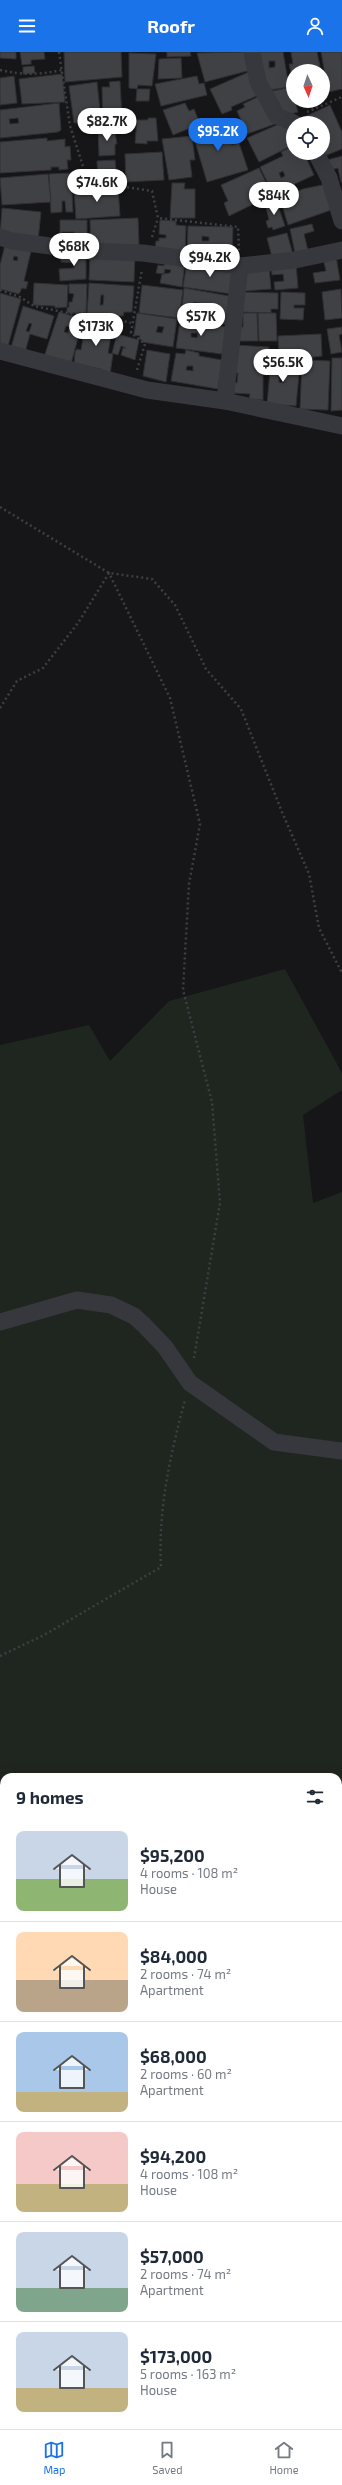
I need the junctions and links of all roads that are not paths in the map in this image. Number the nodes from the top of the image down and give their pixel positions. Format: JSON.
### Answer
{"nodes":[{"id":1,"x":252,"y":52,"type":"edge"},
{"id":2,"x":286,"y":120,"type":"edge"},
{"id":3,"x":320,"y":160,"type":"edge"},
{"id":4,"x":342,"y":221,"type":"edge"},
{"id":5,"x":0,"y":237,"type":"edge"},
{"id":6,"x":342,"y":250,"type":"edge"},
{"id":7,"x":240,"y":266,"type":"junction"},
{"id":8,"x":0,"y":351,"type":"edge"},
{"id":9,"x":224,"y":401,"type":"junction"},
{"id":10,"x":342,"y":426,"type":"edge"},
{"id":11,"x":0,"y":1322,"type":"edge"},
{"id":12,"x":342,"y":1451,"type":"edge"}],
"edges":[{"from":1,"to":2,"type":"street"},
{"from":3,"to":4,"type":"street"},
{"from":5,"to":7,"type":"street"},
{"from":6,"to":7,"type":"street"},
{"from":7,"to":9,"type":"street"},
{"from":8,"to":9,"type":"street"},
{"from":9,"to":10,"type":"street"},
{"from":11,"to":12,"type":"street"}]}
